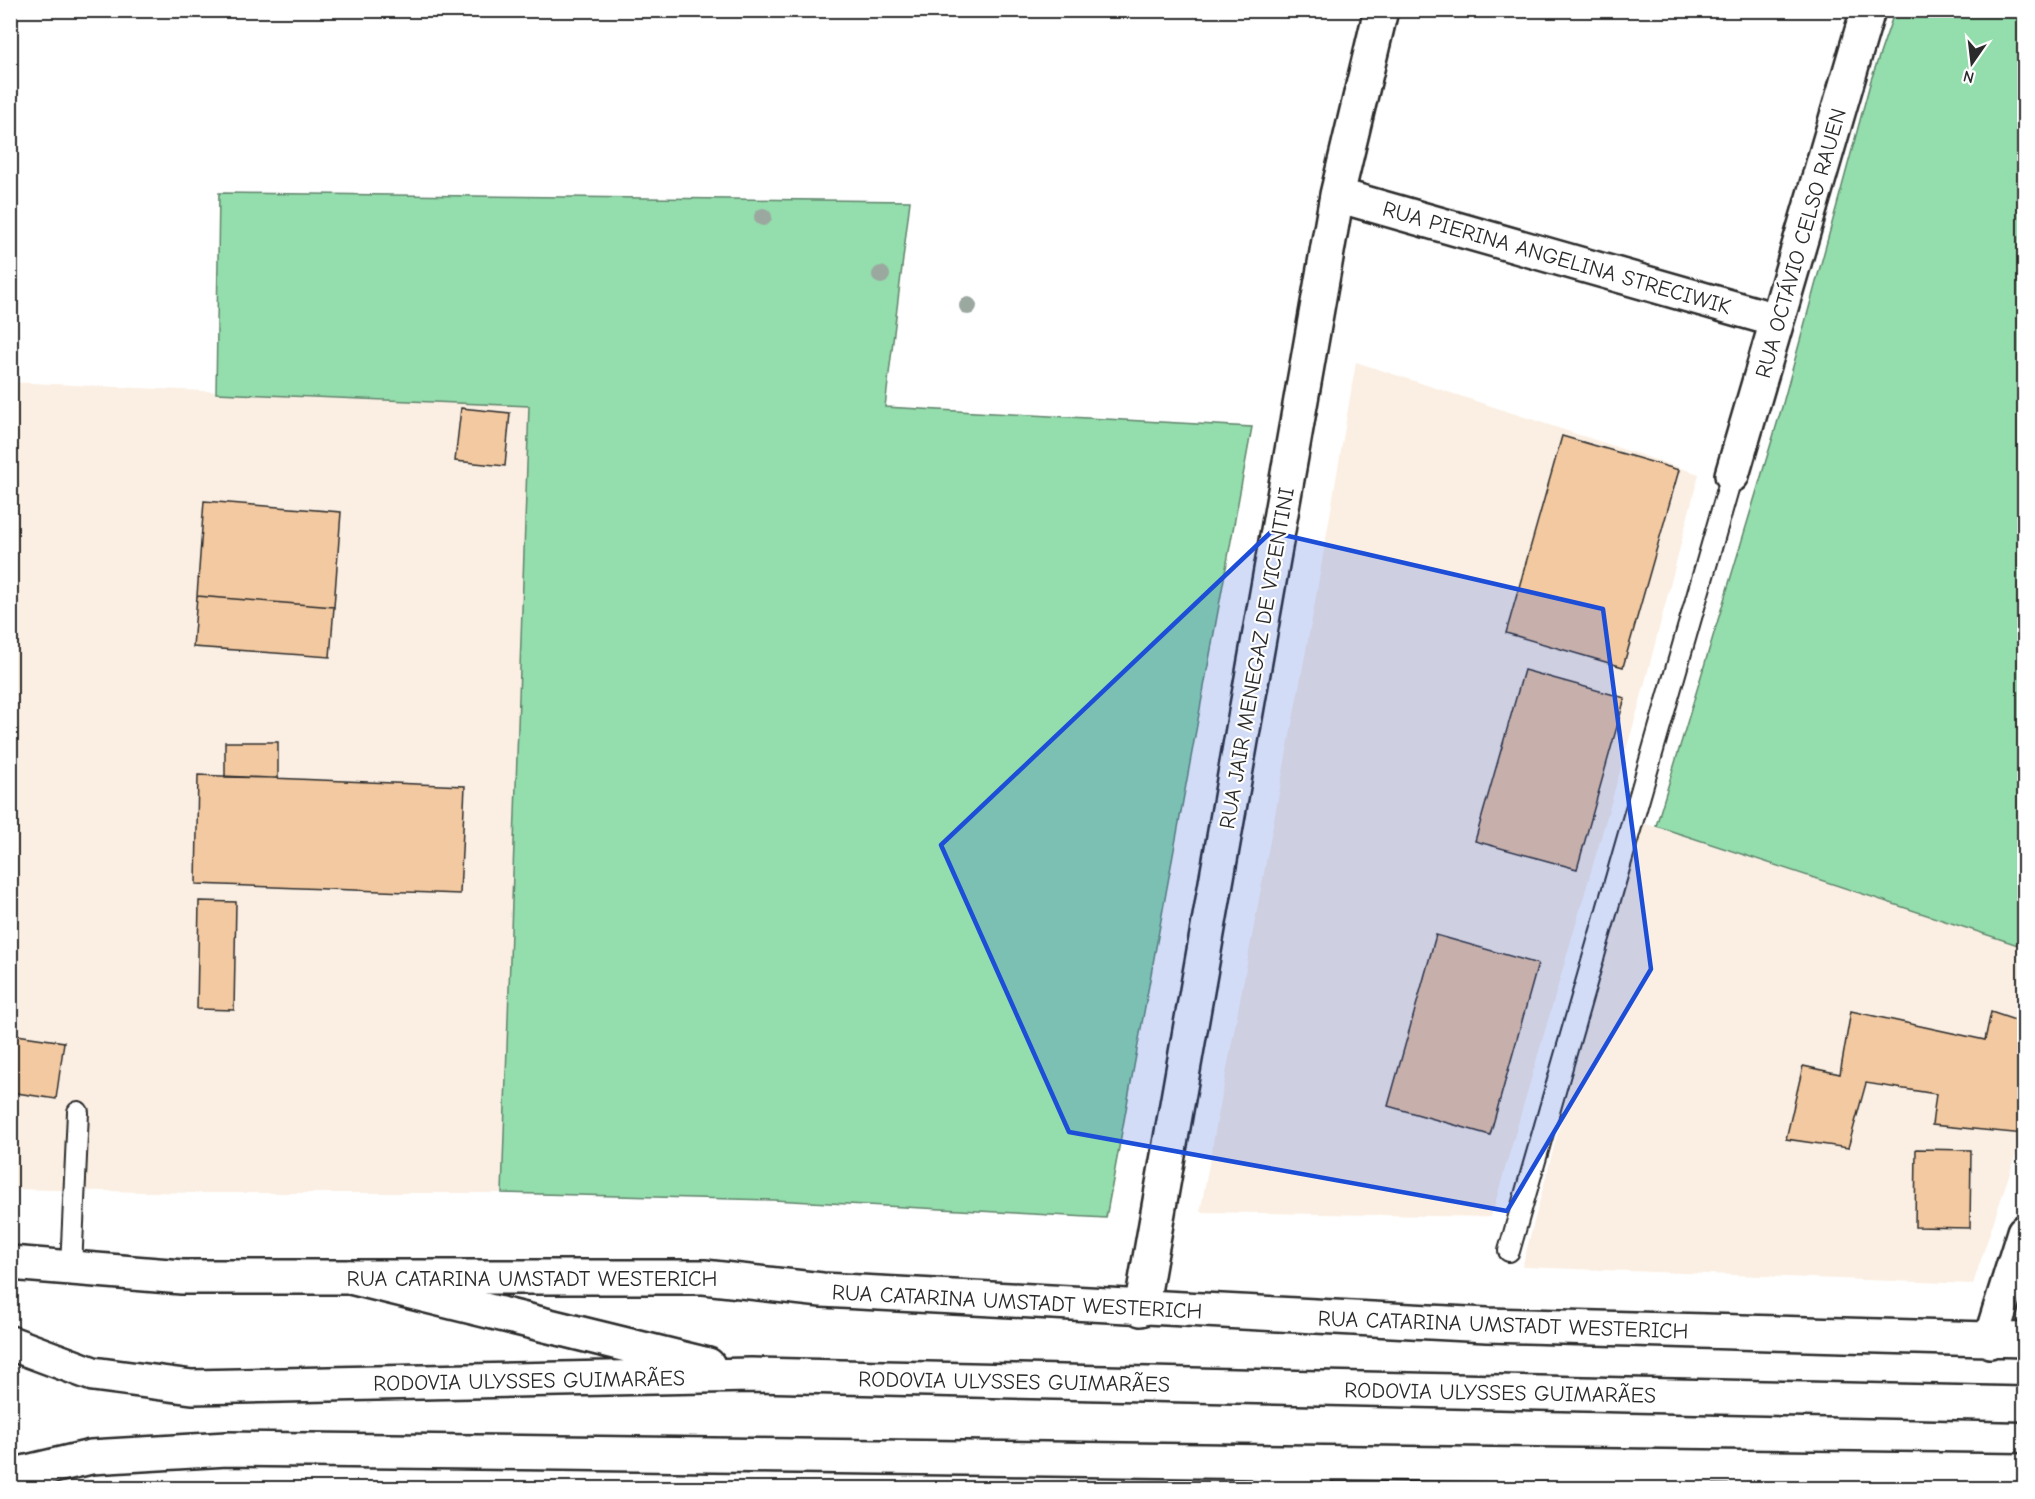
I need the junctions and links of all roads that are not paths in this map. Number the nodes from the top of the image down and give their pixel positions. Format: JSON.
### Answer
{"nodes":[{"id":1,"x":1381,"y":10,"type":"edge"},
{"id":2,"x":1868,"y":10,"type":"edge"},
{"id":3,"x":1337,"y":195,"type":"junction"},
{"id":4,"x":1776,"y":320,"type":"junction"},
{"id":5,"x":1731,"y":476,"type":"joint"},
{"id":6,"x":78,"y":1112,"type":"dead end"},
{"id":7,"x":2025,"y":1232,"type":"edge"},
{"id":8,"x":1509,"y":1251,"type":"dead end"},
{"id":9,"x":10,"y":1263,"type":"edge"},
{"id":10,"x":71,"y":1269,"type":"junction"},
{"id":11,"x":350,"y":1277,"type":"junction"},
{"id":12,"x":1141,"y":1308,"type":"junction"},
{"id":13,"x":2025,"y":1340,"type":"edge"},
{"id":14,"x":1990,"y":1341,"type":"junction"},
{"id":15,"x":10,"y":1343,"type":"edge"},
{"id":16,"x":751,"y":1375,"type":"junction"},
{"id":17,"x":2025,"y":1404,"type":"edge"},
{"id":18,"x":1237,"y":1462,"type":"junction"},
{"id":19,"x":2025,"y":1471,"type":"edge"},
{"id":20,"x":10,"y":1476,"type":"edge"},
{"id":21,"x":1316,"y":1488,"type":"edge"}],
"edges":[{"from":1,"to":3,"type":"main road","name":"RUA JAIR MENEGAZ DE VICENTINI"},
{"from":2,"to":4,"type":"main road","name":"RUA OCTÁVIO CELSO RAUEN"},
{"from":3,"to":4,"type":"main road","name":"RUA PIERINA ANGELINA STRECIWIK"},
{"from":3,"to":12,"type":"main road","name":"RUA JAIR MENEGAZ DE VICENTINI"},
{"from":4,"to":5,"type":"main road","name":"RUA OCTÁVIO CELSO RAUEN"},
{"from":5,"to":8,"type":"lane"},
{"from":6,"to":10,"type":"lane"},
{"from":7,"to":14,"type":"main road"},
{"from":9,"to":10,"type":"main road","name":"RUA CATARINA UMSTADT WESTERICH"},
{"from":10,"to":11,"type":"main road","name":"RUA CATARINA UMSTADT WESTERICH"},
{"from":11,"to":12,"type":"main road","name":"RUA CATARINA UMSTADT WESTERICH"},
{"from":11,"to":16,"type":"main road"},
{"from":12,"to":14,"type":"main road","name":"RUA CATARINA UMSTADT WESTERICH"},
{"from":13,"to":14,"type":"main road","name":"RUA CATARINA UMSTADT WESTERICH"},
{"from":15,"to":16,"type":"main road","name":"RODOVIA ULYSSES GUIMARÃES"},
{"from":16,"to":17,"type":"main road","name":"RODOVIA ULYSSES GUIMARÃES"},
{"from":18,"to":19,"type":"main road"},
{"from":18,"to":20,"type":"main road"},
{"from":18,"to":21,"type":"main road"}]}
